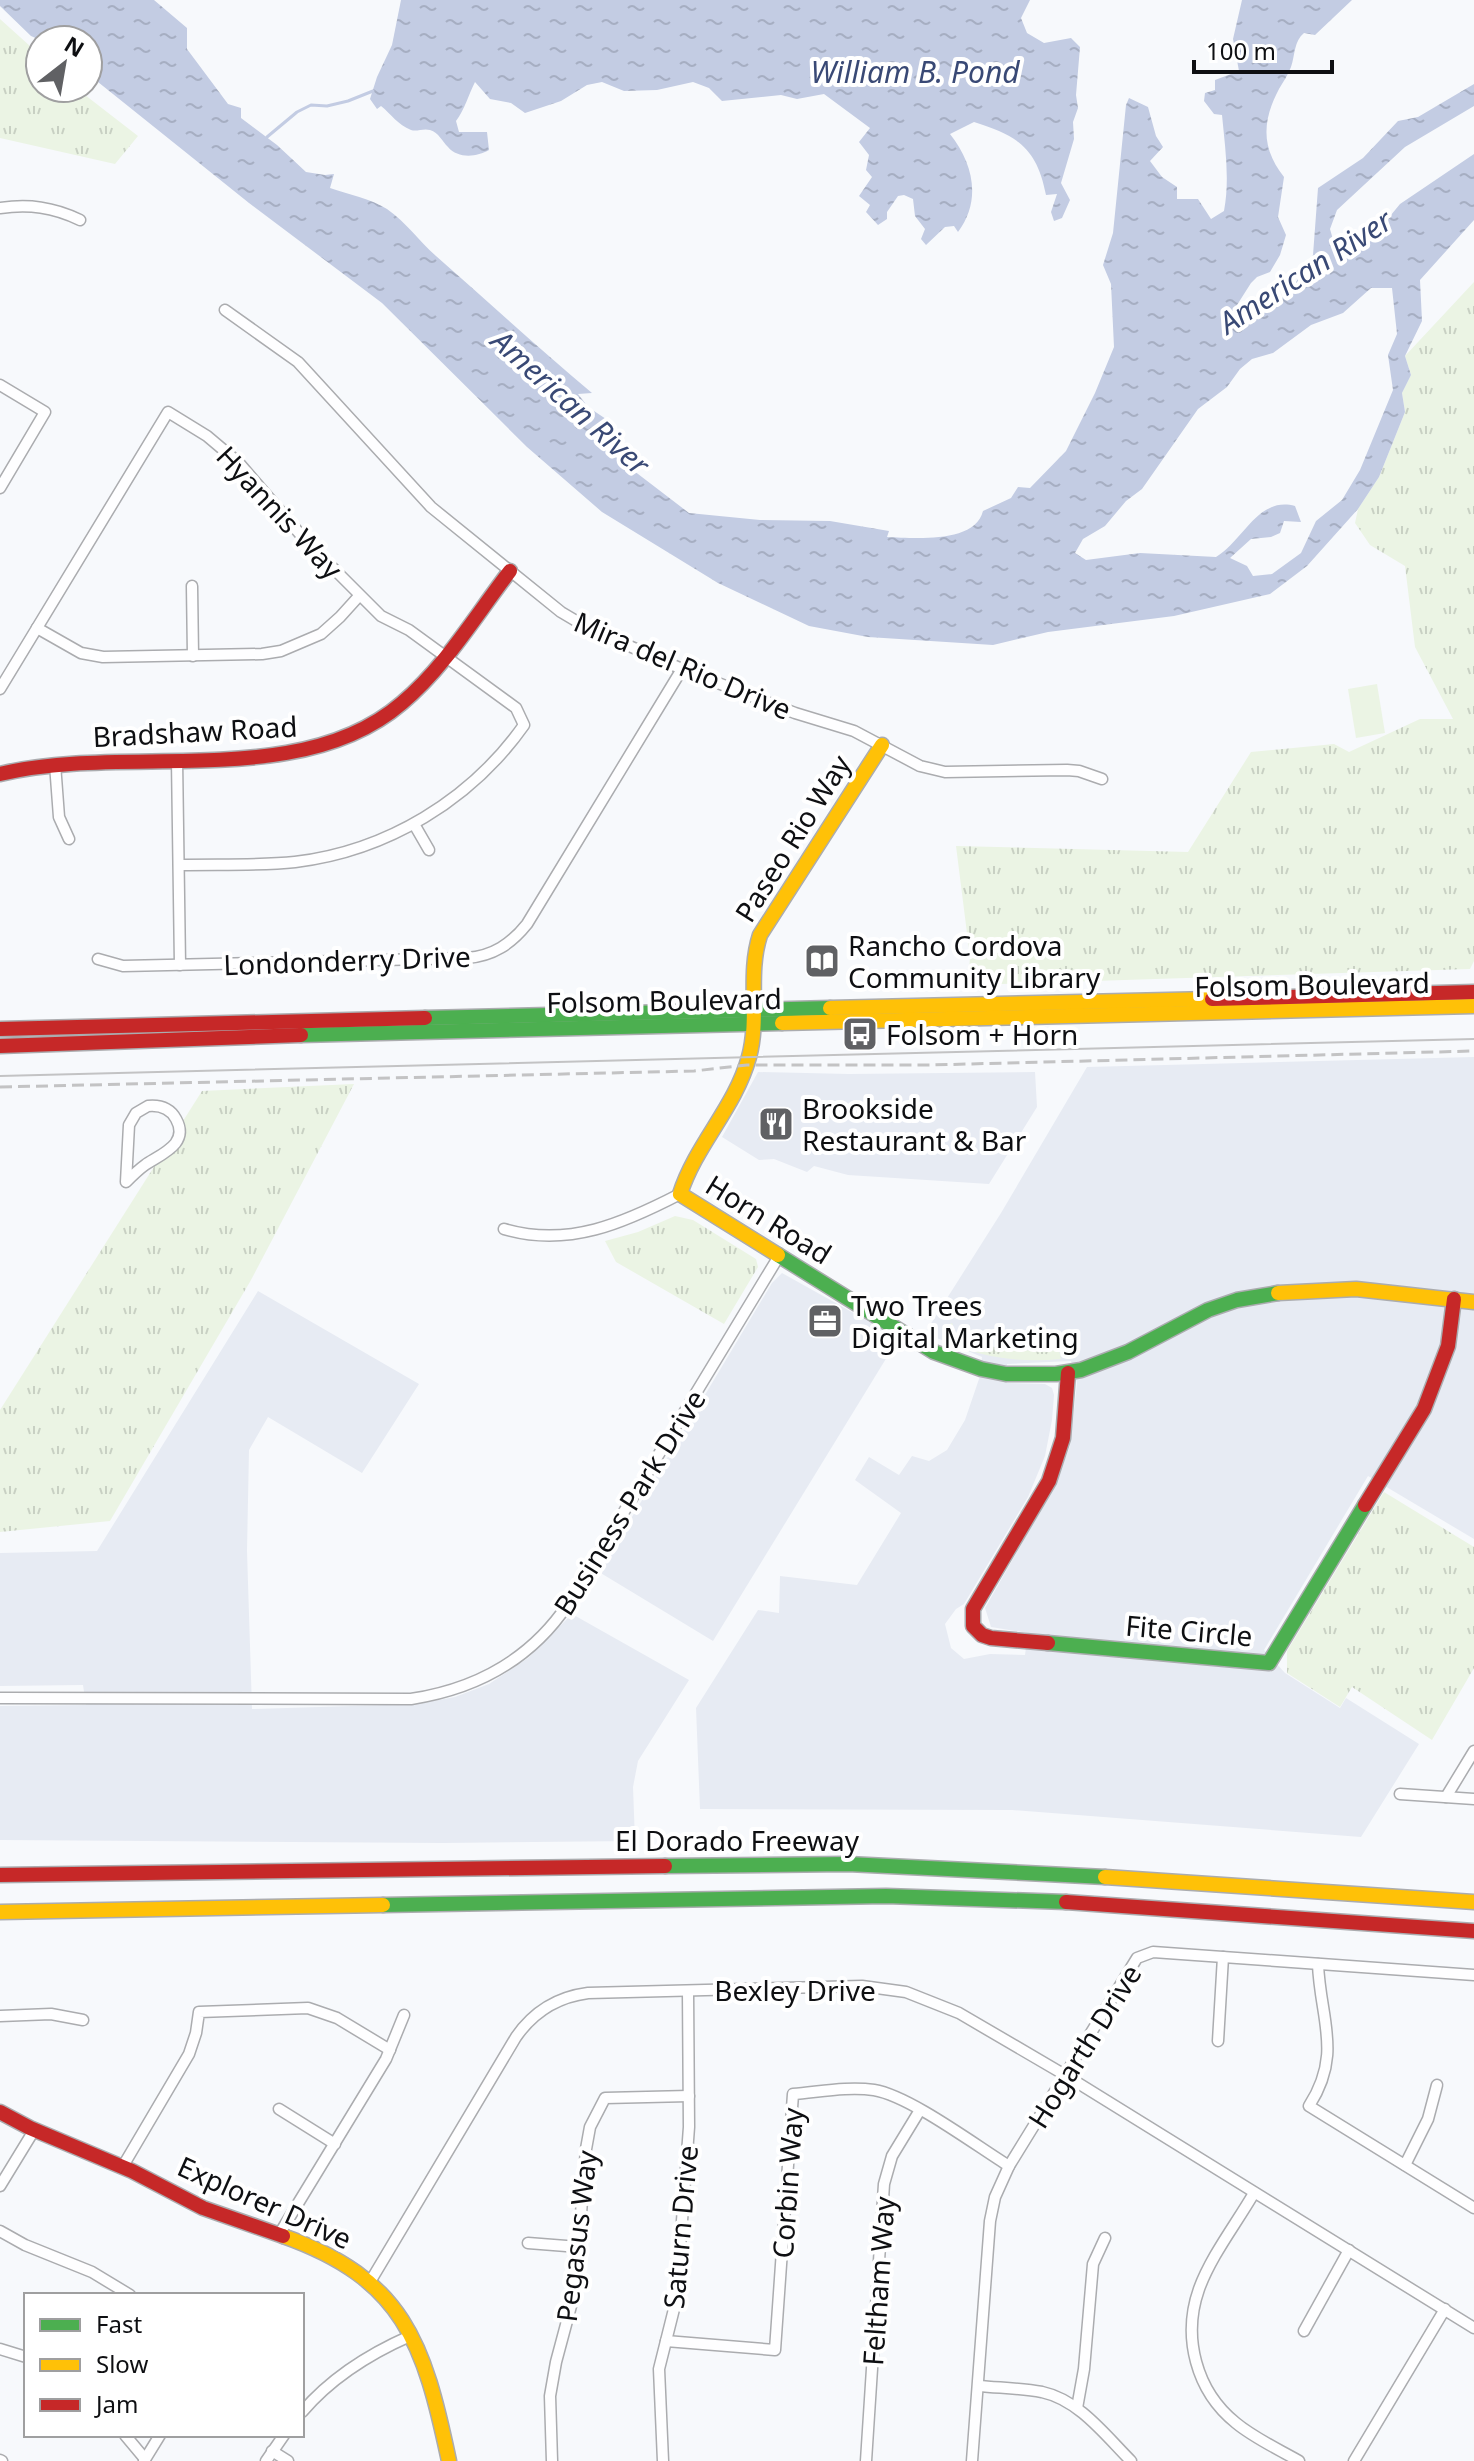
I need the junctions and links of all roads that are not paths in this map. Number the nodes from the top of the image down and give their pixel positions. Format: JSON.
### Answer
{"nodes":[{"id":1,"x":0,"y":208,"type":"edge"},
{"id":2,"x":80,"y":220,"type":"dead end"},
{"id":3,"x":225,"y":310,"type":"dead end"},
{"id":4,"x":0,"y":385,"type":"edge"},
{"id":5,"x":0,"y":488,"type":"edge"},
{"id":6,"x":510,"y":571,"type":"junction"},
{"id":7,"x":192,"y":586,"type":"dead end"},
{"id":8,"x":359,"y":596,"type":"junction"},
{"id":9,"x":37,"y":628,"type":"junction"},
{"id":10,"x":193,"y":656,"type":"junction"},
{"id":11,"x":445,"y":658,"type":"junction"},
{"id":12,"x":682,"y":669,"type":"junction"},
{"id":13,"x":0,"y":689,"type":"edge"},
{"id":14,"x":882,"y":745,"type":"junction"},
{"id":15,"x":177,"y":760,"type":"junction"},
{"id":16,"x":55,"y":764,"type":"junction"},
{"id":17,"x":0,"y":774,"type":"edge"},
{"id":18,"x":1102,"y":779,"type":"dead end"},
{"id":19,"x":414,"y":824,"type":"junction"},
{"id":20,"x":69,"y":839,"type":"dead end"},
{"id":21,"x":429,"y":850,"type":"dead end"},
{"id":22,"x":179,"y":865,"type":"junction"},
{"id":23,"x":98,"y":959,"type":"dead end"},
{"id":24,"x":180,"y":965,"type":"junction"},
{"id":25,"x":1474,"y":992,"type":"edge"},
{"id":26,"x":1094,"y":1001,"type":"junction"},
{"id":27,"x":940,"y":1004,"type":"junction"},
{"id":28,"x":1474,"y":1006,"type":"edge"},
{"id":29,"x":569,"y":1013,"type":"junction"},
{"id":30,"x":752,"y":1017,"type":"junction"},
{"id":31,"x":1024,"y":1017,"type":"junction"},
{"id":32,"x":877,"y":1020,"type":"junction"},
{"id":33,"x":0,"y":1029,"type":"edge"},
{"id":34,"x":494,"y":1030,"type":"junction"},
{"id":35,"x":0,"y":1046,"type":"edge"},
{"id":36,"x":130,"y":1140,"type":"joint"},
{"id":37,"x":680,"y":1194,"type":"junction"},
{"id":38,"x":504,"y":1229,"type":"dead end"},
{"id":39,"x":779,"y":1256,"type":"junction"},
{"id":40,"x":1454,"y":1299,"type":"junction"},
{"id":41,"x":1474,"y":1302,"type":"edge"},
{"id":42,"x":1068,"y":1373,"type":"junction"},
{"id":43,"x":0,"y":1698,"type":"edge"},
{"id":44,"x":1474,"y":1751,"type":"edge"},
{"id":45,"x":1400,"y":1794,"type":"dead end"},
{"id":46,"x":1446,"y":1797,"type":"junction"},
{"id":47,"x":1474,"y":1799,"type":"edge"},
{"id":48,"x":0,"y":1875,"type":"edge"},
{"id":49,"x":1474,"y":1902,"type":"edge"},
{"id":50,"x":0,"y":1912,"type":"edge"},
{"id":51,"x":1474,"y":1931,"type":"edge"},
{"id":52,"x":1223,"y":1957,"type":"junction"},
{"id":53,"x":1318,"y":1964,"type":"junction"},
{"id":54,"x":1474,"y":1975,"type":"edge"},
{"id":55,"x":688,"y":1991,"type":"junction"},
{"id":56,"x":404,"y":2015,"type":"dead end"},
{"id":57,"x":0,"y":2016,"type":"edge"},
{"id":58,"x":83,"y":2020,"type":"dead end"},
{"id":59,"x":1218,"y":2041,"type":"dead end"},
{"id":60,"x":390,"y":2050,"type":"junction"},
{"id":61,"x":1065,"y":2075,"type":"junction"},
{"id":62,"x":1437,"y":2085,"type":"dead end"},
{"id":63,"x":689,"y":2096,"type":"junction"},
{"id":64,"x":279,"y":2109,"type":"dead end"},
{"id":65,"x":920,"y":2110,"type":"junction"},
{"id":66,"x":0,"y":2112,"type":"edge"},
{"id":67,"x":33,"y":2132,"type":"junction"},
{"id":68,"x":335,"y":2144,"type":"junction"},
{"id":69,"x":1405,"y":2165,"type":"junction"},
{"id":70,"x":123,"y":2166,"type":"junction"},
{"id":71,"x":1009,"y":2166,"type":"junction"},
{"id":72,"x":0,"y":2186,"type":"edge"},
{"id":73,"x":1254,"y":2193,"type":"junction"},
{"id":74,"x":1474,"y":2208,"type":"edge"},
{"id":75,"x":0,"y":2231,"type":"edge"},
{"id":76,"x":280,"y":2233,"type":"junction"},
{"id":77,"x":1105,"y":2238,"type":"dead end"},
{"id":78,"x":528,"y":2243,"type":"dead end"},
{"id":79,"x":579,"y":2247,"type":"junction"},
{"id":80,"x":1349,"y":2250,"type":"junction"},
{"id":81,"x":370,"y":2282,"type":"junction"},
{"id":82,"x":127,"y":2293,"type":"edge"},
{"id":83,"x":1445,"y":2309,"type":"junction"},
{"id":84,"x":1474,"y":2328,"type":"edge"},
{"id":85,"x":1304,"y":2331,"type":"dead end"},
{"id":86,"x":410,"y":2336,"type":"junction"},
{"id":87,"x":666,"y":2341,"type":"junction"},
{"id":88,"x":0,"y":2349,"type":"edge"},
{"id":89,"x":24,"y":2356,"type":"edge"},
{"id":90,"x":979,"y":2386,"type":"junction"},
{"id":91,"x":1077,"y":2408,"type":"junction"},
{"id":92,"x":304,"y":2410,"type":"edge"},
{"id":93,"x":127,"y":2437,"type":"edge"},
{"id":94,"x":159,"y":2437,"type":"edge"},
{"id":95,"x":283,"y":2437,"type":"edge"},
{"id":96,"x":269,"y":2456,"type":"edge"},
{"id":97,"x":145,"y":2460,"type":"edge"},
{"id":98,"x":288,"y":2461,"type":"edge"},
{"id":99,"x":449,"y":2461,"type":"edge"},
{"id":100,"x":552,"y":2461,"type":"edge"},
{"id":101,"x":663,"y":2461,"type":"edge"},
{"id":102,"x":866,"y":2461,"type":"edge"},
{"id":103,"x":972,"y":2461,"type":"edge"},
{"id":104,"x":1131,"y":2461,"type":"edge"},
{"id":105,"x":1299,"y":2461,"type":"edge"},
{"id":106,"x":1354,"y":2461,"type":"edge"}],
"edges":[{"from":1,"to":2,"type":"street"},
{"from":3,"to":6,"type":"street","name":"Mira del Rio Drive"},
{"from":4,"to":5,"type":"street"},
{"from":6,"to":11,"type":"main road","name":"Bradshaw Road"},
{"from":6,"to":12,"type":"street","name":"Mira del Rio Drive"},
{"from":7,"to":10,"type":"street"},
{"from":8,"to":9,"type":"street","name":"Hyannis Way"},
{"from":8,"to":10,"type":"street"},
{"from":8,"to":11,"type":"street","name":"Hyannis Way"},
{"from":9,"to":10,"type":"street"},
{"from":9,"to":13,"type":"street","name":"Hyannis Way"},
{"from":11,"to":15,"type":"main road","name":"Bradshaw Road"},
{"from":11,"to":19,"type":"street","name":"Hyannis Way"},
{"from":12,"to":14,"type":"street","name":"Mira del Rio Drive"},
{"from":12,"to":24,"type":"street","name":"Londonderry Drive"},
{"from":14,"to":18,"type":"street","name":"Mira del Rio Drive"},
{"from":14,"to":30,"type":"main road","name":"Paseo Rio Way"},
{"from":15,"to":16,"type":"main road","name":"Bradshaw Road"},
{"from":15,"to":22,"type":"street"},
{"from":16,"to":17,"type":"main road","name":"Bradshaw Road"},
{"from":16,"to":20,"type":"street"},
{"from":19,"to":21,"type":"street"},
{"from":19,"to":22,"type":"street","name":"Hyannis Way"},
{"from":22,"to":24,"type":"street"},
{"from":23,"to":24,"type":"street","name":"Londonderry Drive"},
{"from":25,"to":26,"type":"main road","name":"Folsom Boulevard"},
{"from":26,"to":27,"type":"main road","name":"Folsom Boulevard"},
{"from":26,"to":31,"type":"main road"},
{"from":27,"to":30,"type":"main road","name":"Folsom Boulevard"},
{"from":27,"to":32,"type":"main road"},
{"from":28,"to":31,"type":"main road","name":"Folsom Boulevard"},
{"from":29,"to":30,"type":"main road","name":"Folsom Boulevard"},
{"from":29,"to":33,"type":"main road","name":"Folsom Boulevard"},
{"from":29,"to":34,"type":"main road"},
{"from":30,"to":32,"type":"main road","name":"Folsom Boulevard"},
{"from":30,"to":34,"type":"main road","name":"Folsom Boulevard"},
{"from":30,"to":37,"type":"main road","name":"Horn Road"},
{"from":31,"to":32,"type":"main road","name":"Folsom Boulevard"},
{"from":34,"to":35,"type":"main road","name":"Folsom Boulevard"},
{"from":36,"to":36,"type":"street"},
{"from":37,"to":38,"type":"street"},
{"from":37,"to":39,"type":"main road","name":"Horn Road"},
{"from":39,"to":42,"type":"main road","name":"Horn Road"},
{"from":39,"to":43,"type":"street","name":"Business Park Drive"},
{"from":40,"to":41,"type":"main road","name":"Horn Road"},
{"from":40,"to":42,"type":"main road","name":"Horn Road"},
{"from":40,"to":42,"type":"main road","name":"Fite Circle"},
{"from":44,"to":46,"type":"street"},
{"from":45,"to":46,"type":"street"},
{"from":46,"to":47,"type":"street"},
{"from":48,"to":49,"type":"main road","name":"El Dorado Freeway"},
{"from":50,"to":51,"type":"main road","name":"El Dorado Freeway"},
{"from":52,"to":53,"type":"street","name":"Hogarth Drive"},
{"from":52,"to":59,"type":"street"},
{"from":52,"to":61,"type":"street","name":"Hogarth Drive"},
{"from":53,"to":54,"type":"street","name":"Hogarth Drive"},
{"from":53,"to":69,"type":"street"},
{"from":55,"to":61,"type":"street","name":"Bexley Drive"},
{"from":55,"to":63,"type":"street","name":"Saturn Drive"},
{"from":55,"to":81,"type":"street","name":"Bexley Drive"},
{"from":56,"to":60,"type":"street"},
{"from":57,"to":58,"type":"street"},
{"from":60,"to":68,"type":"street"},
{"from":60,"to":70,"type":"street"},
{"from":61,"to":71,"type":"street","name":"Hogarth Drive"},
{"from":61,"to":73,"type":"street","name":"Bexley Drive"},
{"from":62,"to":69,"type":"street"},
{"from":63,"to":79,"type":"street","name":"Pegasus Way"},
{"from":63,"to":87,"type":"street","name":"Saturn Drive"},
{"from":64,"to":68,"type":"street"},
{"from":65,"to":71,"type":"street","name":"Corbin Way"},
{"from":65,"to":87,"type":"street","name":"Corbin Way"},
{"from":65,"to":102,"type":"street","name":"Feltham Way"},
{"from":66,"to":67,"type":"main road","name":"Explorer Drive"},
{"from":67,"to":70,"type":"main road","name":"Explorer Drive"},
{"from":67,"to":72,"type":"street"},
{"from":68,"to":76,"type":"street"},
{"from":69,"to":74,"type":"street"},
{"from":70,"to":76,"type":"main road","name":"Explorer Drive"},
{"from":71,"to":90,"type":"street","name":"Hogarth Drive"},
{"from":73,"to":80,"type":"street","name":"Bexley Drive"},
{"from":73,"to":105,"type":"street"},
{"from":75,"to":82,"type":"street"},
{"from":76,"to":81,"type":"main road","name":"Explorer Drive"},
{"from":77,"to":91,"type":"street"},
{"from":78,"to":79,"type":"street"},
{"from":79,"to":100,"type":"street","name":"Pegasus Way"},
{"from":80,"to":83,"type":"street","name":"Bexley Drive"},
{"from":80,"to":85,"type":"street"},
{"from":81,"to":86,"type":"main road","name":"Explorer Drive"},
{"from":83,"to":84,"type":"street","name":"Bexley Drive"},
{"from":83,"to":106,"type":"street"},
{"from":86,"to":92,"type":"street"},
{"from":86,"to":99,"type":"main road","name":"Explorer Drive"},
{"from":87,"to":101,"type":"street","name":"Saturn Drive"},
{"from":88,"to":89,"type":"street"},
{"from":90,"to":91,"type":"street"},
{"from":90,"to":103,"type":"street","name":"Hogarth Drive"},
{"from":91,"to":104,"type":"street"},
{"from":93,"to":97,"type":"street"},
{"from":94,"to":97,"type":"street"},
{"from":95,"to":96,"type":"street"},
{"from":96,"to":98,"type":"street"}]}
